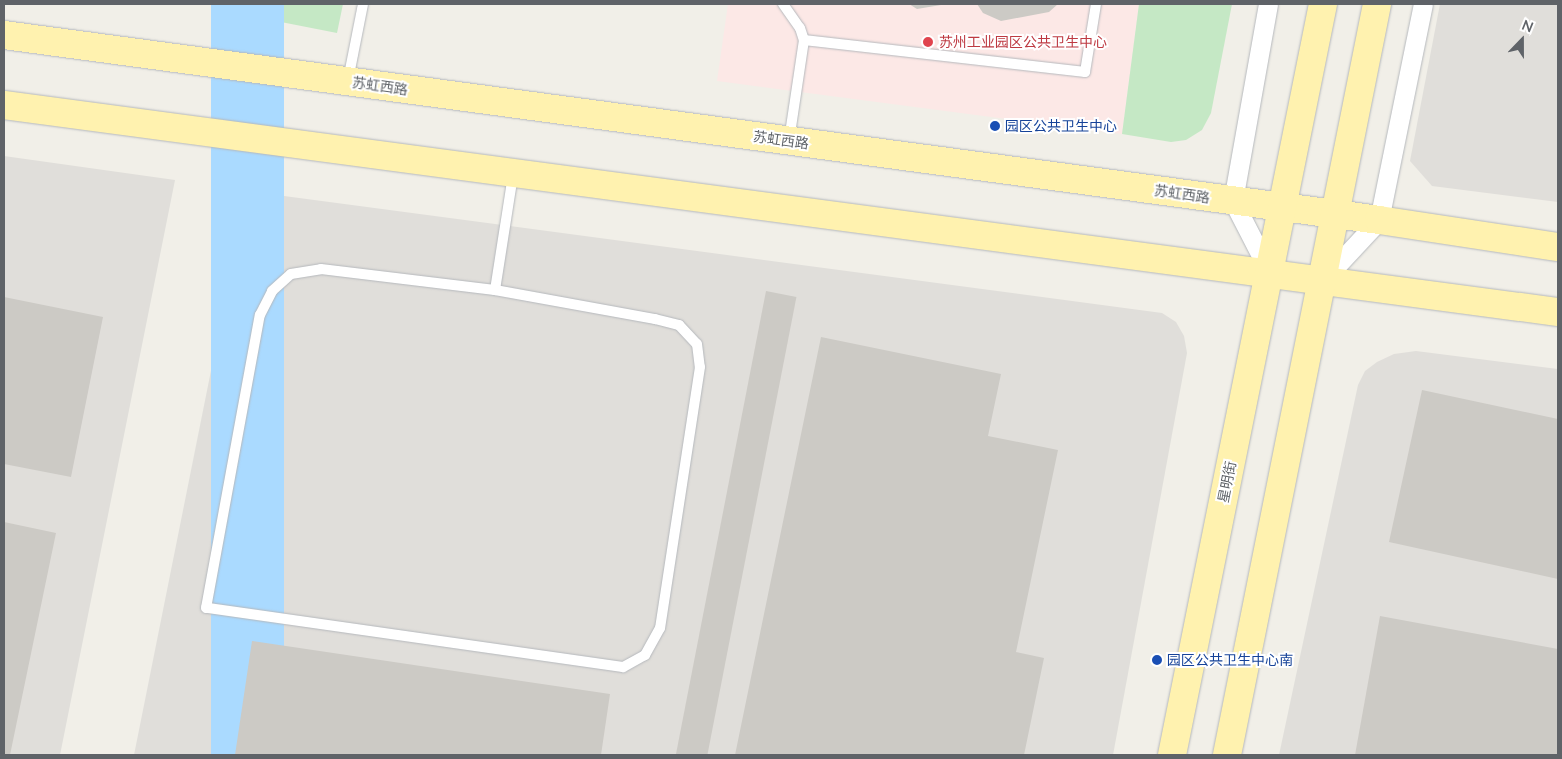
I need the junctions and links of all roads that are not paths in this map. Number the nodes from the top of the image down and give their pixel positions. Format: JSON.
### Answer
{"nodes":[{"id":1,"x":363,"y":4,"type":"edge"},
{"id":2,"x":783,"y":4,"type":"edge"},
{"id":3,"x":1096,"y":4,"type":"edge"},
{"id":4,"x":1268,"y":4,"type":"edge"},
{"id":5,"x":1323,"y":4,"type":"edge"},
{"id":6,"x":1376,"y":4,"type":"edge"},
{"id":7,"x":1423,"y":4,"type":"edge"},
{"id":8,"x":4,"y":35,"type":"edge"},
{"id":9,"x":804,"y":40,"type":"junction"},
{"id":10,"x":348,"y":81,"type":"junction"},
{"id":11,"x":4,"y":105,"type":"edge"},
{"id":12,"x":789,"y":141,"type":"junction"},
{"id":13,"x":513,"y":172,"type":"junction"},
{"id":14,"x":1233,"y":201,"type":"junction"},
{"id":15,"x":1282,"y":208,"type":"junction"},
{"id":16,"x":1336,"y":214,"type":"junction"},
{"id":17,"x":1379,"y":220,"type":"junction"},
{"id":18,"x":1558,"y":247,"type":"edge"},
{"id":19,"x":1269,"y":271,"type":"junction"},
{"id":20,"x":1324,"y":279,"type":"junction"},
{"id":21,"x":495,"y":290,"type":"junction"},
{"id":22,"x":1558,"y":312,"type":"edge"},
{"id":23,"x":1172,"y":755,"type":"edge"},
{"id":24,"x":1226,"y":755,"type":"edge"}],
"edges":[{"from":1,"to":10,"type":"lane"},
{"from":2,"to":9,"type":"lane"},
{"from":3,"to":9,"type":"lane"},
{"from":4,"to":14,"type":"street"},
{"from":5,"to":15,"type":"main road","name":"星明街"},
{"from":6,"to":16,"type":"main road"},
{"from":7,"to":17,"type":"street"},
{"from":8,"to":10,"type":"main road","name":"苏虹西路"},
{"from":9,"to":12,"type":"lane"},
{"from":10,"to":12,"type":"main road","name":"苏虹西路"},
{"from":11,"to":13,"type":"main road"},
{"from":12,"to":14,"type":"main road","name":"苏虹西路"},
{"from":13,"to":19,"type":"main road"},
{"from":13,"to":21,"type":"lane"},
{"from":14,"to":15,"type":"main road","name":"苏虹西路"},
{"from":14,"to":19,"type":"street"},
{"from":15,"to":16,"type":"main road","name":"苏虹西路"},
{"from":15,"to":19,"type":"main road","name":"星明街"},
{"from":16,"to":17,"type":"main road","name":"苏虹西路"},
{"from":16,"to":20,"type":"main road"},
{"from":17,"to":18,"type":"main road","name":"苏虹西路"},
{"from":17,"to":20,"type":"street"},
{"from":19,"to":20,"type":"main road"},
{"from":19,"to":23,"type":"main road","name":"星明街"},
{"from":20,"to":22,"type":"main road"},
{"from":20,"to":24,"type":"main road"},
{"from":21,"to":21,"type":"lane"}]}
